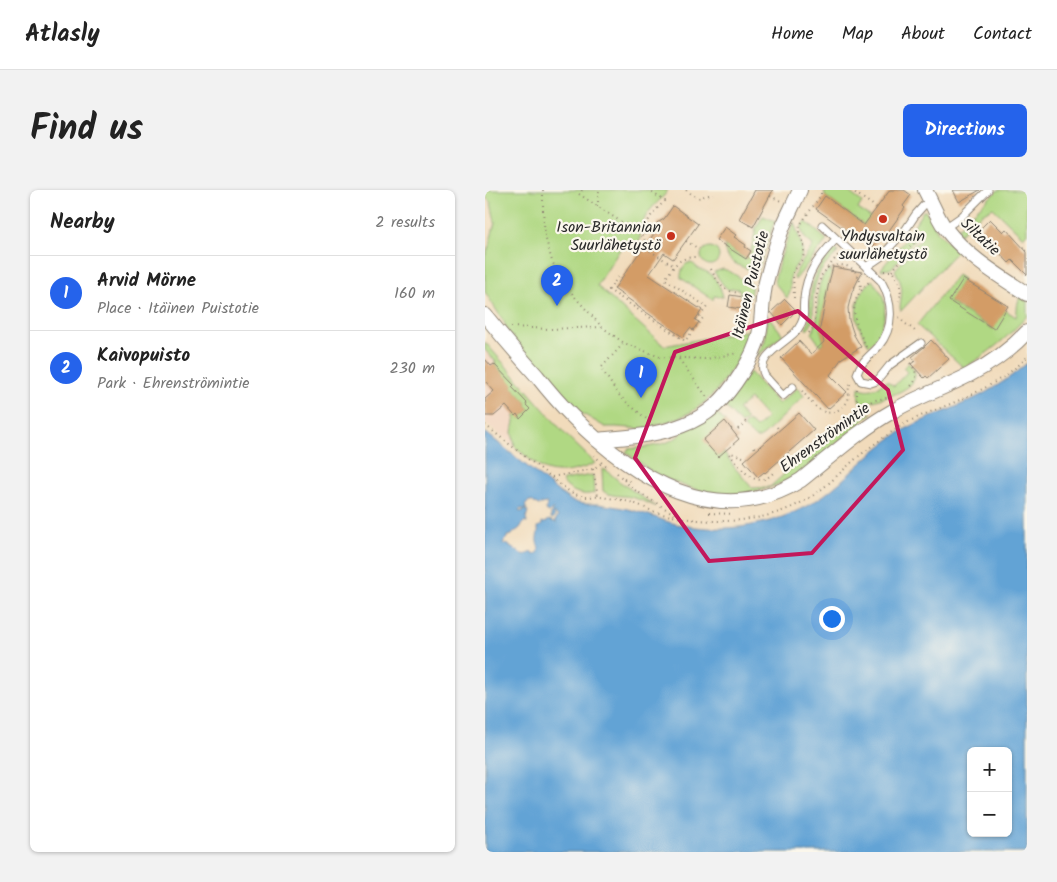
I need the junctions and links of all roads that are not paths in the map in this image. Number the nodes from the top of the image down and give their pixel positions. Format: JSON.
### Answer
{"nodes":[{"id":1,"x":801,"y":190,"type":"edge"},
{"id":2,"x":925,"y":190,"type":"edge"},
{"id":3,"x":989,"y":190,"type":"edge"},
{"id":4,"x":931,"y":203,"type":"junction"},
{"id":5,"x":823,"y":225,"type":"dead end"},
{"id":6,"x":945,"y":228,"type":"junction"},
{"id":7,"x":836,"y":238,"type":"junction"},
{"id":8,"x":866,"y":267,"type":"junction"},
{"id":9,"x":1027,"y":294,"type":"edge"},
{"id":10,"x":485,"y":315,"type":"edge"},
{"id":11,"x":1027,"y":332,"type":"edge"},
{"id":12,"x":920,"y":341,"type":"road end"},
{"id":13,"x":793,"y":387,"type":"dead end"},
{"id":14,"x":597,"y":440,"type":"junction"}],
"edges":[{"from":1,"to":14,"type":"street","name":"Itäinen Puistotie"},
{"from":2,"to":4,"type":"street","name":"Siltatie"},
{"from":3,"to":6,"type":"lane"},
{"from":4,"to":6,"type":"street","name":"Siltatie"},
{"from":4,"to":8,"type":"lane"},
{"from":5,"to":7,"type":"lane"},
{"from":6,"to":9,"type":"street","name":"Siltatie"},
{"from":7,"to":8,"type":"lane"},
{"from":7,"to":13,"type":"lane"},
{"from":8,"to":12,"type":"lane"},
{"from":10,"to":14,"type":"street","name":"Ehrenströmintie"},
{"from":11,"to":14,"type":"street","name":"Ehrenströmintie"}]}
